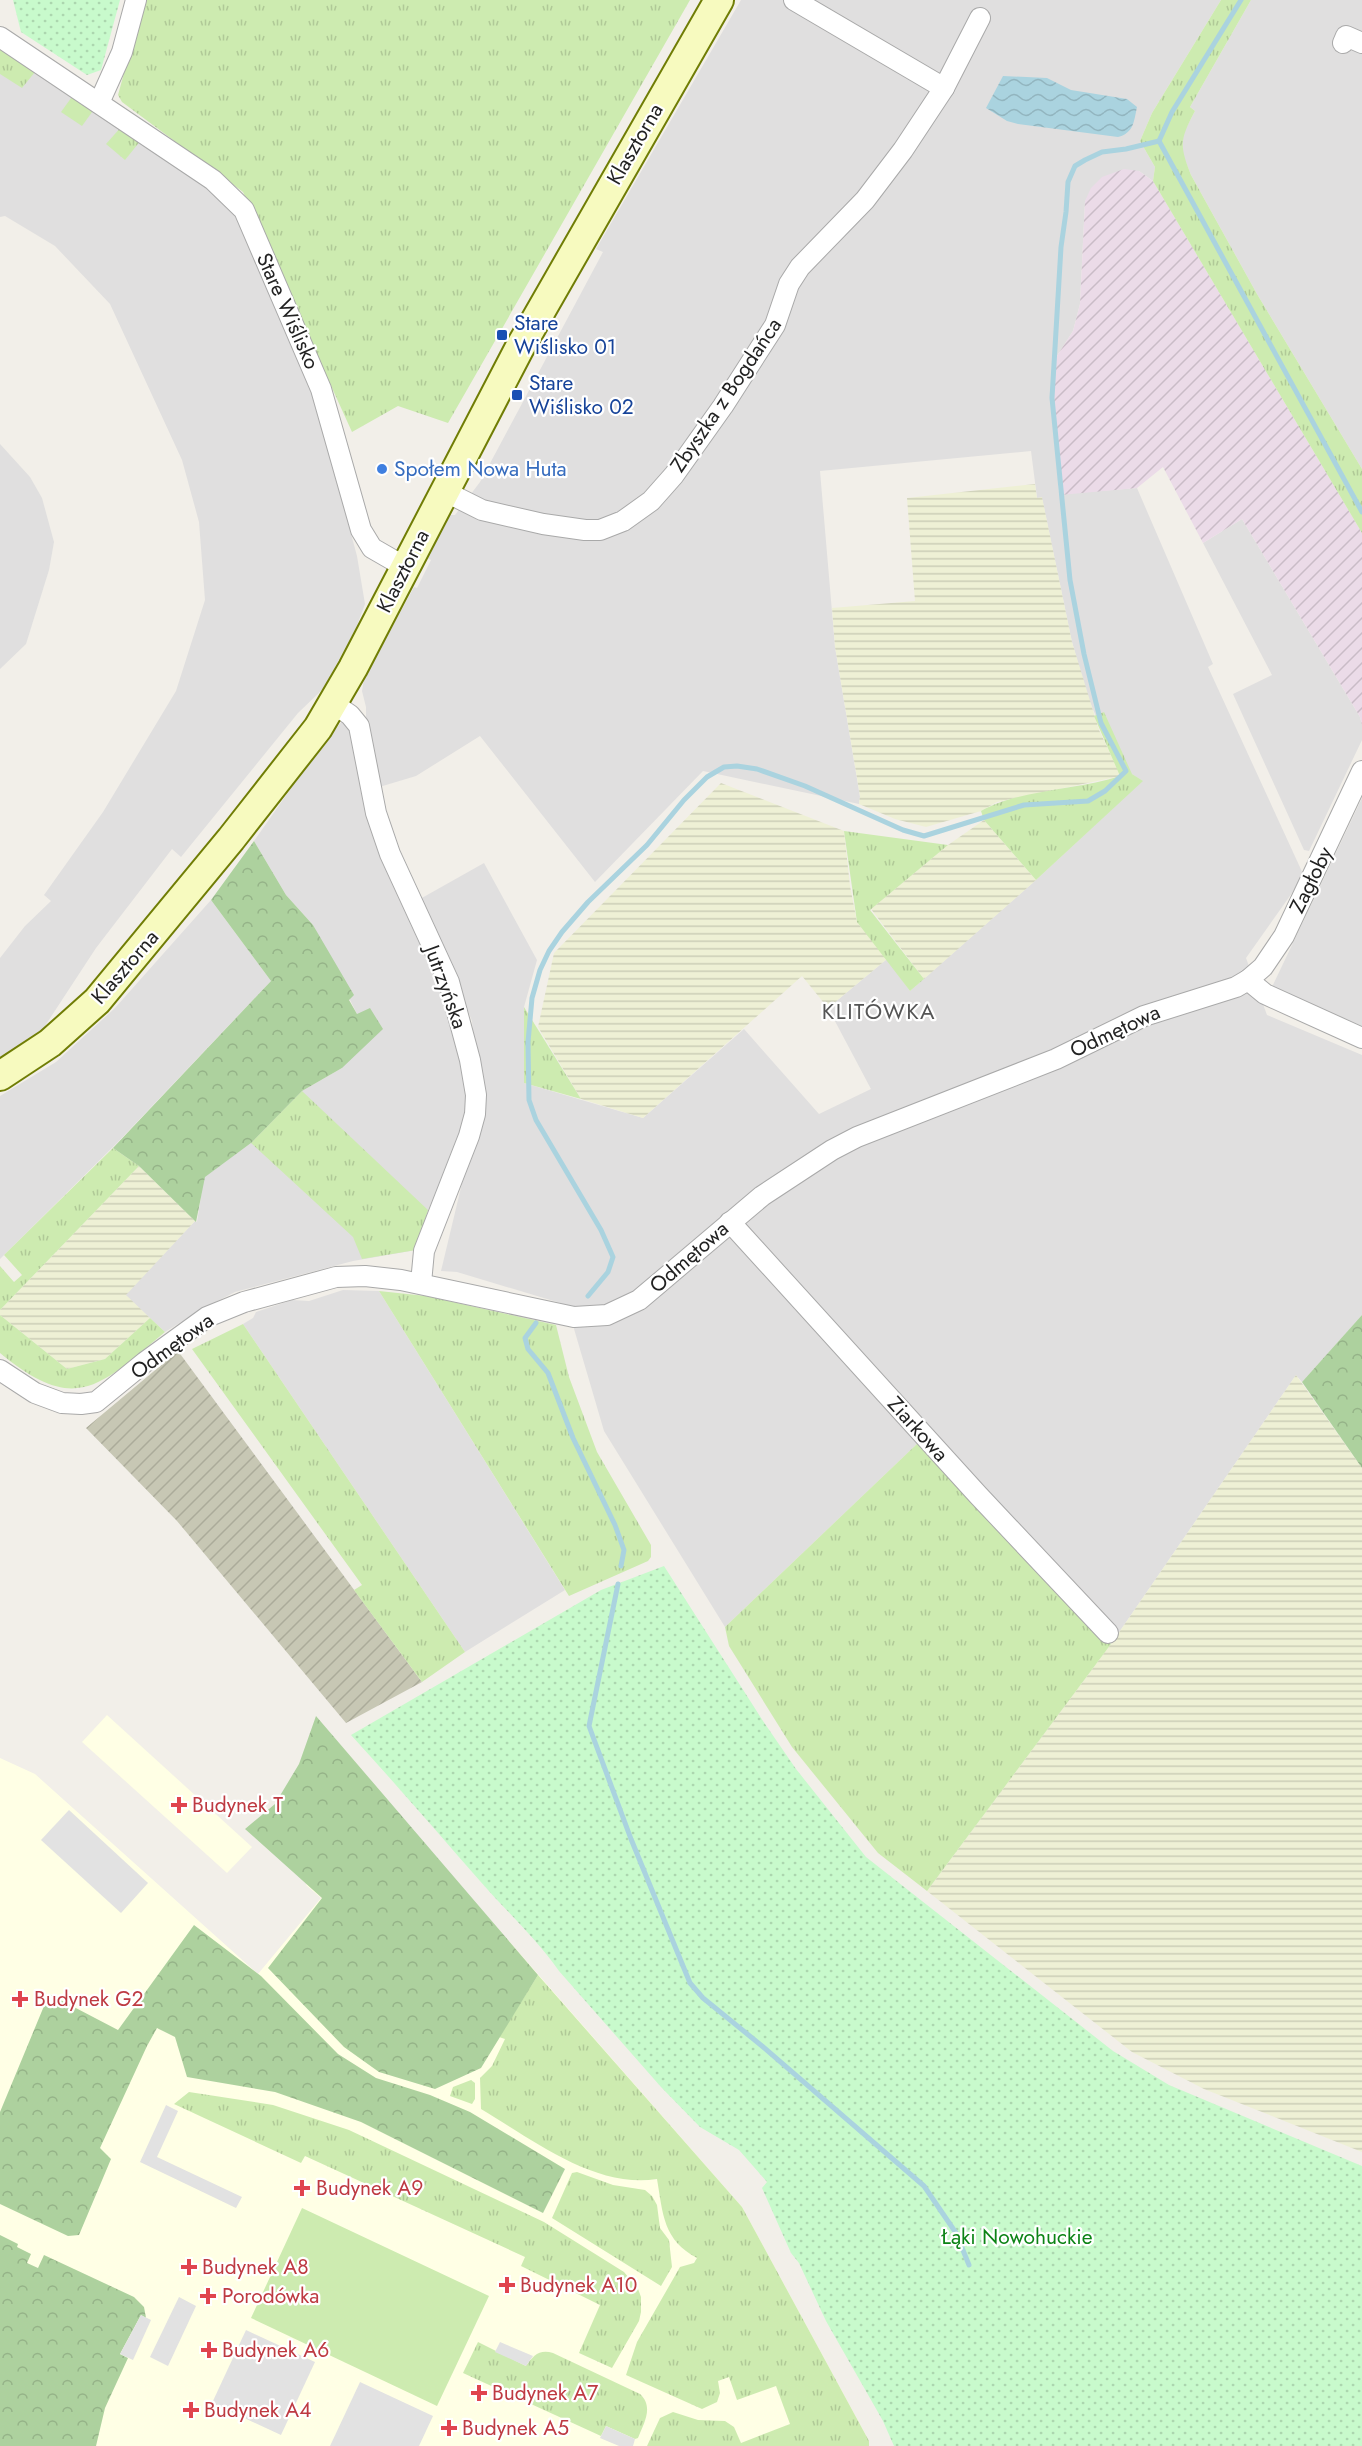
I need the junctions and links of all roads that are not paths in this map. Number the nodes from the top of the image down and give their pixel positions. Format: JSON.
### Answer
{"nodes":[{"id":1,"x":136,"y":0,"type":"edge"},
{"id":2,"x":719,"y":0,"type":"edge"},
{"id":3,"x":794,"y":0,"type":"edge"},
{"id":4,"x":980,"y":18,"type":"dead end"},
{"id":5,"x":0,"y":36,"type":"edge"},
{"id":6,"x":944,"y":88,"type":"junction"},
{"id":7,"x":99,"y":103,"type":"junction"},
{"id":8,"x":444,"y":491,"type":"junction"},
{"id":9,"x":405,"y":567,"type":"junction"},
{"id":10,"x":333,"y":704,"type":"junction"},
{"id":11,"x":1362,"y":771,"type":"edge"},
{"id":12,"x":1248,"y":980,"type":"junction"},
{"id":13,"x":1362,"y":1038,"type":"edge"},
{"id":14,"x":0,"y":1076,"type":"edge"},
{"id":15,"x":730,"y":1222,"type":"junction"},
{"id":16,"x":421,"y":1283,"type":"junction"},
{"id":17,"x":0,"y":1370,"type":"edge"},
{"id":18,"x":1108,"y":1633,"type":"dead end"}],
"edges":[{"from":1,"to":7,"type":"street"},
{"from":2,"to":8,"type":"street","name":"Klasztorna"},
{"from":3,"to":6,"type":"street"},
{"from":4,"to":6,"type":"street","name":"Zbyszka z Bogdańca"},
{"from":5,"to":7,"type":"street","name":"Stare Wiślisko"},
{"from":6,"to":8,"type":"street","name":"Zbyszka z Bogdańca"},
{"from":7,"to":9,"type":"street","name":"Stare Wiślisko"},
{"from":8,"to":9,"type":"street","name":"Klasztorna"},
{"from":9,"to":10,"type":"street","name":"Klasztorna"},
{"from":10,"to":14,"type":"street","name":"Klasztorna"},
{"from":10,"to":16,"type":"street","name":"Jutrzyńska"},
{"from":11,"to":12,"type":"street","name":"Zagłoby"},
{"from":12,"to":13,"type":"street"},
{"from":12,"to":15,"type":"street","name":"Odmętowa"},
{"from":15,"to":16,"type":"street","name":"Odmętowa"},
{"from":15,"to":18,"type":"street","name":"Ziarkowa"},
{"from":16,"to":17,"type":"street","name":"Odmętowa"}]}
